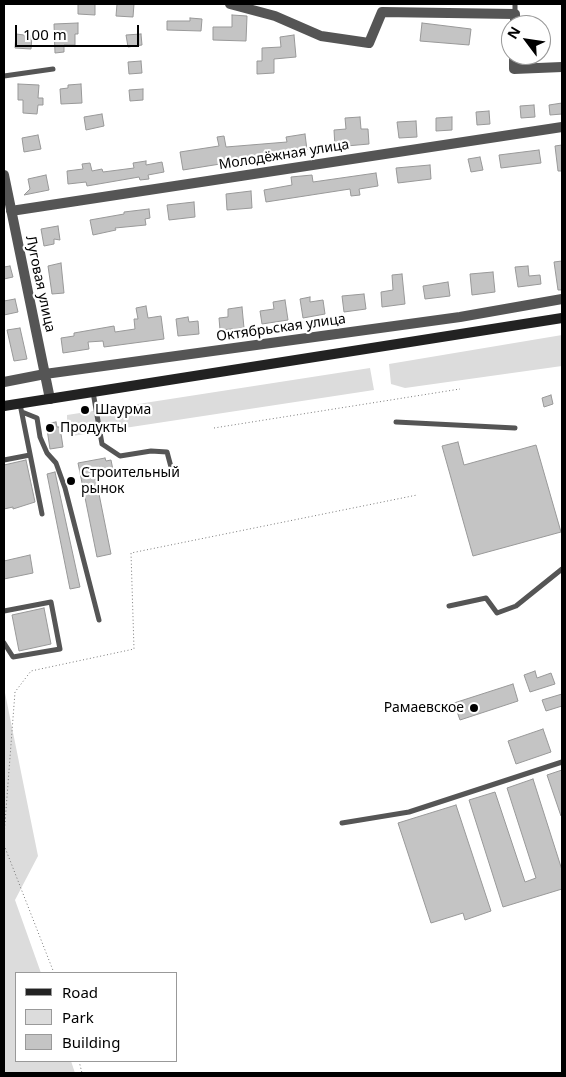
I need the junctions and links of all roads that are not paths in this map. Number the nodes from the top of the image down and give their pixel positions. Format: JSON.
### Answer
{"nodes":[{"id":1,"x":230,"y":4,"type":"edge"},
{"id":2,"x":515,"y":14,"type":"edge"},
{"id":3,"x":514,"y":65,"type":"edge"},
{"id":4,"x":562,"y":67,"type":"edge"},
{"id":5,"x":53,"y":69,"type":"dead end"},
{"id":6,"x":4,"y":76,"type":"edge"},
{"id":7,"x":562,"y":126,"type":"edge"},
{"id":8,"x":4,"y":175,"type":"edge"},
{"id":9,"x":11,"y":211,"type":"junction"},
{"id":10,"x":562,"y":299,"type":"edge"},
{"id":11,"x":562,"y":318,"type":"edge"},
{"id":12,"x":45,"y":374,"type":"junction"},
{"id":13,"x":4,"y":382,"type":"edge"},
{"id":14,"x":93,"y":392,"type":"junction"},
{"id":15,"x":50,"y":399,"type":"junction"},
{"id":16,"x":4,"y":406,"type":"edge"},
{"id":17,"x":21,"y":408,"type":"junction"},
{"id":18,"x":396,"y":422,"type":"dead end"},
{"id":19,"x":515,"y":428,"type":"dead end"},
{"id":20,"x":30,"y":455,"type":"junction"},
{"id":21,"x":4,"y":460,"type":"edge"},
{"id":22,"x":171,"y":467,"type":"dead end"},
{"id":23,"x":42,"y":514,"type":"dead end"},
{"id":24,"x":562,"y":569,"type":"edge"},
{"id":25,"x":449,"y":606,"type":"dead end"},
{"id":26,"x":4,"y":611,"type":"edge"},
{"id":27,"x":99,"y":620,"type":"dead end"},
{"id":28,"x":4,"y":643,"type":"edge"},
{"id":29,"x":562,"y":762,"type":"edge"},
{"id":30,"x":342,"y":823,"type":"dead end"}],
"edges":[{"from":1,"to":2,"type":"street"},
{"from":3,"to":4,"type":"street"},
{"from":5,"to":6,"type":"lane"},
{"from":7,"to":9,"type":"street","name":"Молодёжная улица"},
{"from":8,"to":9,"type":"street","name":"Луговая улица"},
{"from":9,"to":12,"type":"street","name":"Луговая улица"},
{"from":10,"to":12,"type":"street","name":"Октябрьская улица"},
{"from":11,"to":14,"type":"main road"},
{"from":12,"to":13,"type":"street","name":"Октябрьская улица"},
{"from":12,"to":15,"type":"street","name":"Луговая улица"},
{"from":14,"to":15,"type":"main road"},
{"from":14,"to":22,"type":"lane"},
{"from":15,"to":17,"type":"main road"},
{"from":16,"to":17,"type":"main road"},
{"from":17,"to":20,"type":"lane"},
{"from":17,"to":27,"type":"lane"},
{"from":18,"to":19,"type":"lane"},
{"from":20,"to":21,"type":"lane"},
{"from":20,"to":23,"type":"lane"},
{"from":24,"to":25,"type":"lane"},
{"from":26,"to":28,"type":"lane"},
{"from":29,"to":30,"type":"lane"}]}
